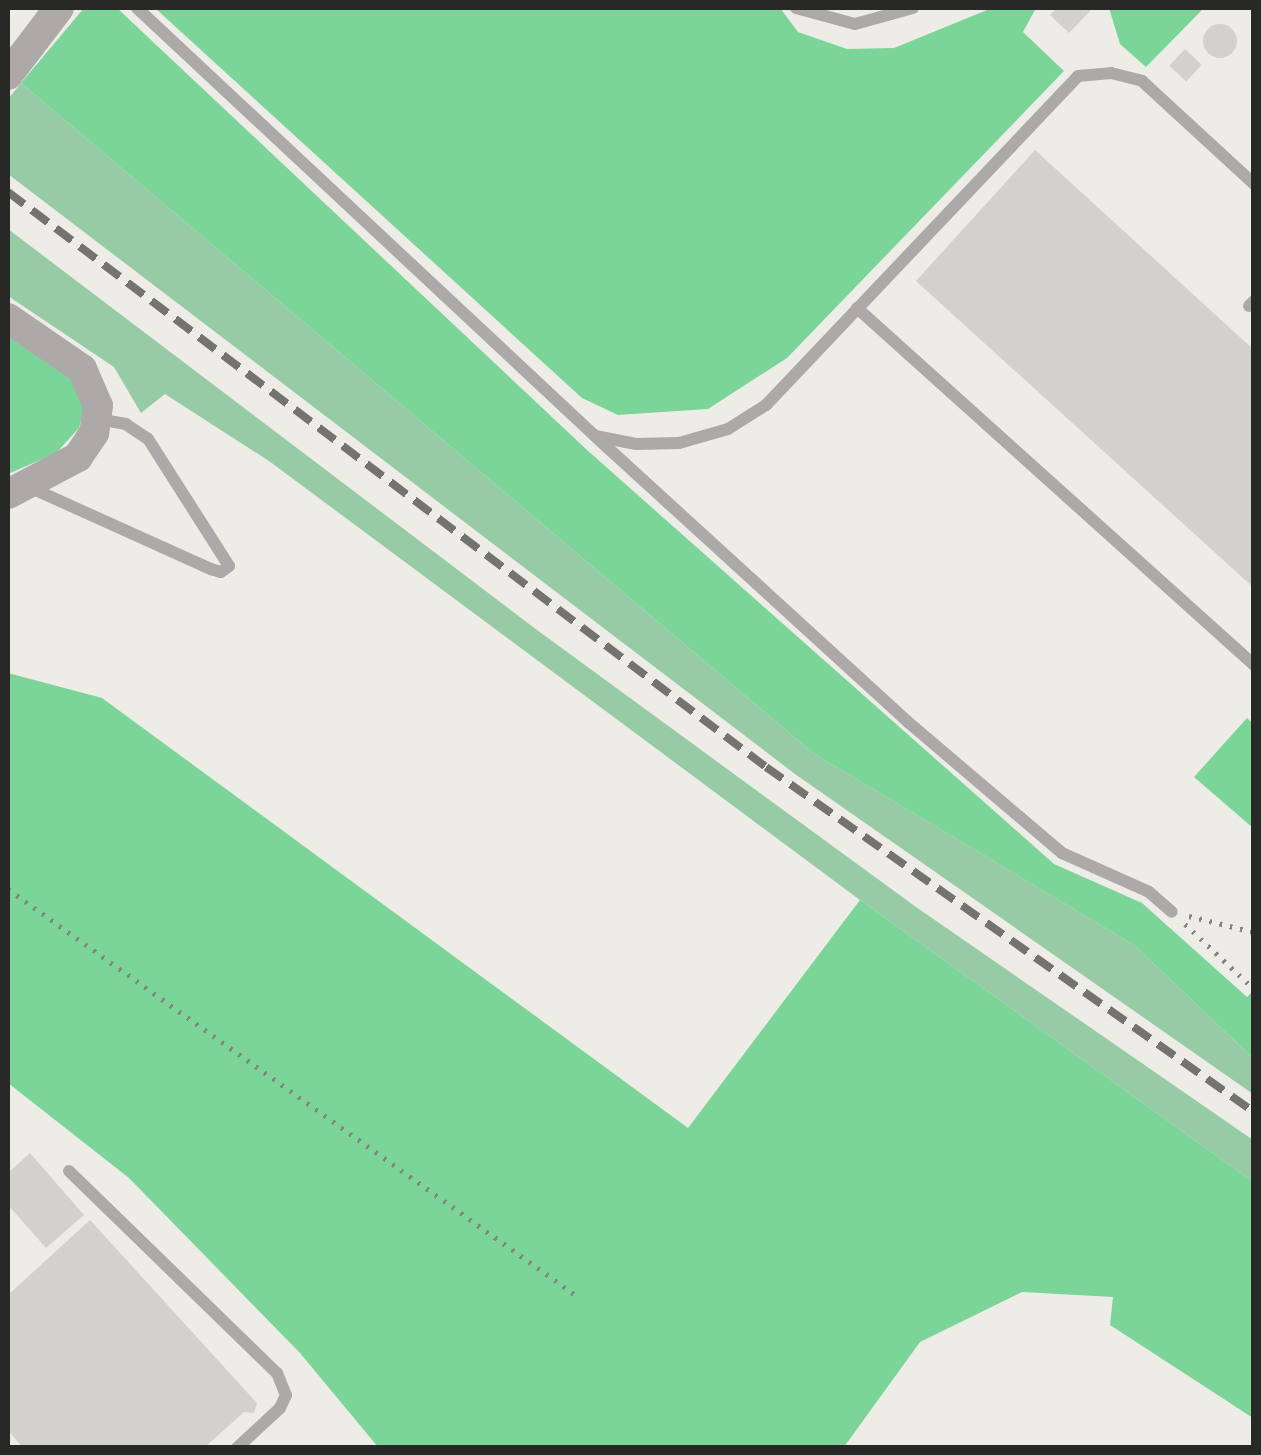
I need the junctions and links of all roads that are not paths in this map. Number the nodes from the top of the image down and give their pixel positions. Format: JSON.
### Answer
{"nodes":[{"id":1,"x":59,"y":8,"type":"edge"},
{"id":2,"x":137,"y":8,"type":"edge"},
{"id":3,"x":796,"y":8,"type":"edge"},
{"id":4,"x":914,"y":8,"type":"edge"},
{"id":5,"x":8,"y":75,"type":"edge"},
{"id":6,"x":1254,"y":184,"type":"edge"},
{"id":7,"x":857,"y":308,"type":"junction"},
{"id":8,"x":8,"y":318,"type":"edge"},
{"id":9,"x":98,"y":419,"type":"junction"},
{"id":10,"x":596,"y":436,"type":"junction"},
{"id":11,"x":16,"y":490,"type":"edge"},
{"id":12,"x":1254,"y":665,"type":"edge"},
{"id":13,"x":1172,"y":912,"type":"road end"},
{"id":14,"x":70,"y":1172,"type":"dead end"},
{"id":15,"x":236,"y":1448,"type":"edge"}],
"edges":[{"from":1,"to":5,"type":"street"},
{"from":2,"to":10,"type":"lane"},
{"from":3,"to":4,"type":"lane"},
{"from":6,"to":7,"type":"lane"},
{"from":7,"to":10,"type":"lane"},
{"from":7,"to":12,"type":"lane"},
{"from":8,"to":9,"type":"street"},
{"from":9,"to":11,"type":"street"},
{"from":9,"to":11,"type":"lane"},
{"from":10,"to":13,"type":"lane"},
{"from":14,"to":15,"type":"lane"}]}
